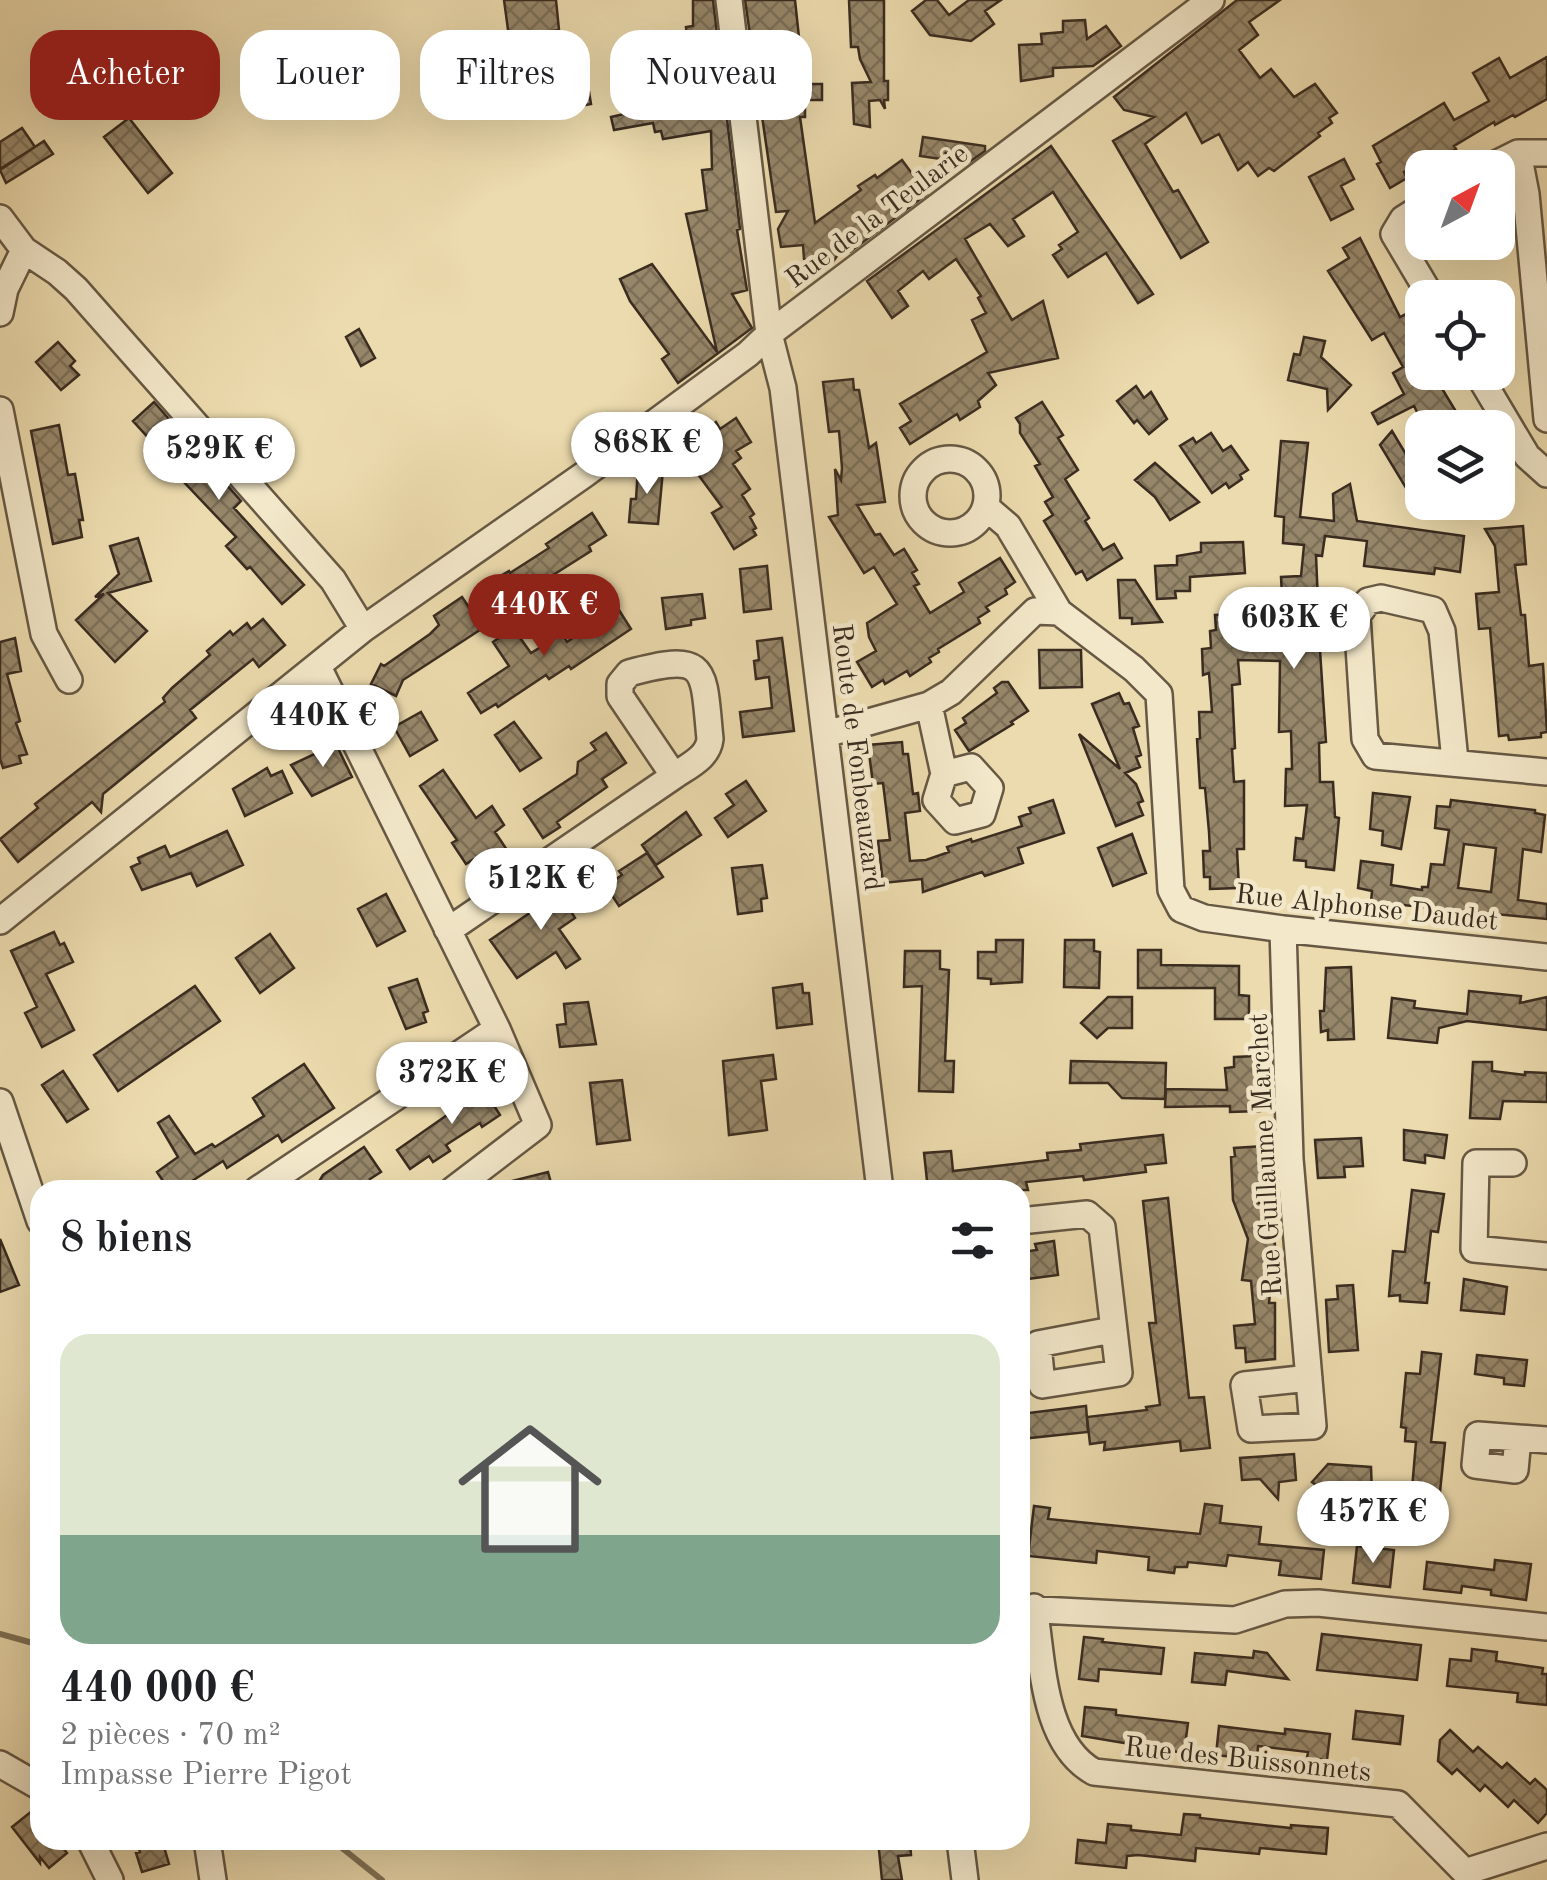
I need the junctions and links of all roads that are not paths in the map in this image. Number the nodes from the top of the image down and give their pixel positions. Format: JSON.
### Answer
{"nodes":[{"id":1,"x":729,"y":0,"type":"edge"},
{"id":2,"x":1211,"y":0,"type":"edge"},
{"id":3,"x":1518,"y":153,"type":"junction"},
{"id":4,"x":1547,"y":153,"type":"edge"},
{"id":5,"x":1515,"y":154,"type":"edge"},
{"id":6,"x":1405,"y":217,"type":"edge"},
{"id":7,"x":0,"y":218,"type":"edge"},
{"id":8,"x":24,"y":250,"type":"junction"},
{"id":9,"x":1405,"y":253,"type":"edge"},
{"id":10,"x":0,"y":313,"type":"edge"},
{"id":11,"x":769,"y":334,"type":"junction"},
{"id":12,"x":1488,"y":390,"type":"edge"},
{"id":13,"x":0,"y":410,"type":"edge"},
{"id":14,"x":1547,"y":419,"type":"edge"},
{"id":15,"x":1547,"y":474,"type":"edge"},
{"id":16,"x":987,"y":508,"type":"dead end"},
{"id":17,"x":1059,"y":612,"type":"junction"},
{"id":18,"x":362,"y":628,"type":"junction"},
{"id":19,"x":316,"y":669,"type":"junction"},
{"id":20,"x":69,"y":680,"type":"dead end"},
{"id":21,"x":930,"y":705,"type":"junction"},
{"id":22,"x":826,"y":734,"type":"junction"},
{"id":23,"x":1455,"y":761,"type":"junction"},
{"id":24,"x":1547,"y":772,"type":"edge"},
{"id":25,"x":944,"y":774,"type":"dead end"},
{"id":26,"x":674,"y":776,"type":"junction"},
{"id":27,"x":0,"y":922,"type":"edge"},
{"id":28,"x":447,"y":928,"type":"junction"},
{"id":29,"x":1282,"y":929,"type":"junction"},
{"id":30,"x":1547,"y":957,"type":"edge"},
{"id":31,"x":497,"y":1029,"type":"junction"},
{"id":32,"x":0,"y":1102,"type":"edge"},
{"id":33,"x":1513,"y":1163,"type":"dead end"},
{"id":34,"x":271,"y":1180,"type":"edge"},
{"id":35,"x":466,"y":1180,"type":"edge"},
{"id":36,"x":879,"y":1180,"type":"edge"},
{"id":37,"x":30,"y":1191,"type":"edge"},
{"id":38,"x":1030,"y":1220,"type":"edge"},
{"id":39,"x":1547,"y":1256,"type":"edge"},
{"id":40,"x":1112,"y":1330,"type":"dead end"},
{"id":41,"x":1308,"y":1378,"type":"dead end"},
{"id":42,"x":1518,"y":1438,"type":"dead end"},
{"id":43,"x":1547,"y":1440,"type":"edge"},
{"id":44,"x":1030,"y":1606,"type":"edge"},
{"id":45,"x":1547,"y":1627,"type":"edge"},
{"id":46,"x":1030,"y":1630,"type":"edge"},
{"id":47,"x":0,"y":1764,"type":"edge"},
{"id":48,"x":30,"y":1781,"type":"edge"},
{"id":49,"x":1547,"y":1846,"type":"edge"},
{"id":50,"x":95,"y":1850,"type":"edge"},
{"id":51,"x":208,"y":1850,"type":"edge"},
{"id":52,"x":961,"y":1850,"type":"edge"},
{"id":53,"x":1464,"y":1876,"type":"edge"},
{"id":54,"x":110,"y":1880,"type":"edge"},
{"id":55,"x":213,"y":1880,"type":"edge"},
{"id":56,"x":965,"y":1880,"type":"edge"}],
"edges":[{"from":1,"to":11,"type":"street","name":"Route de Fonbeauzard"},
{"from":2,"to":11,"type":"street","name":"Rue de la Teularie"},
{"from":3,"to":4,"type":"street"},
{"from":3,"to":5,"type":"street"},
{"from":3,"to":14,"type":"street"},
{"from":6,"to":9,"type":"street"},
{"from":7,"to":8,"type":"street"},
{"from":8,"to":10,"type":"street"},
{"from":8,"to":18,"type":"street"},
{"from":11,"to":18,"type":"street","name":"Rue de la Teularie"},
{"from":11,"to":22,"type":"street","name":"Route de Fonbeauzard"},
{"from":12,"to":15,"type":"street"},
{"from":13,"to":20,"type":"street"},
{"from":16,"to":17,"type":"street"},
{"from":17,"to":21,"type":"street"},
{"from":17,"to":29,"type":"street","name":"Rue Alphonse Daudet"},
{"from":18,"to":19,"type":"street","name":"Rue de la Teularie"},
{"from":19,"to":27,"type":"street","name":"Rue de la Teularie"},
{"from":19,"to":28,"type":"street"},
{"from":21,"to":22,"type":"street"},
{"from":21,"to":25,"type":"street"},
{"from":22,"to":36,"type":"street","name":"Route de Fonbeauzard"},
{"from":23,"to":23,"type":"street"},
{"from":23,"to":24,"type":"street"},
{"from":26,"to":26,"type":"street"},
{"from":26,"to":28,"type":"street"},
{"from":28,"to":31,"type":"street"},
{"from":29,"to":30,"type":"street","name":"Rue Alphonse Daudet"},
{"from":29,"to":41,"type":"street","name":"Rue Guillaume Marchet"},
{"from":31,"to":34,"type":"street"},
{"from":31,"to":35,"type":"street"},
{"from":32,"to":37,"type":"street"},
{"from":33,"to":39,"type":"street"},
{"from":38,"to":40,"type":"street"},
{"from":42,"to":43,"type":"street"},
{"from":44,"to":45,"type":"street"},
{"from":46,"to":53,"type":"street","name":"Rue des Buissonnets"},
{"from":47,"to":48,"type":"street"},
{"from":49,"to":53,"type":"street"},
{"from":50,"to":54,"type":"street"},
{"from":51,"to":55,"type":"street"},
{"from":52,"to":56,"type":"street"}]}
